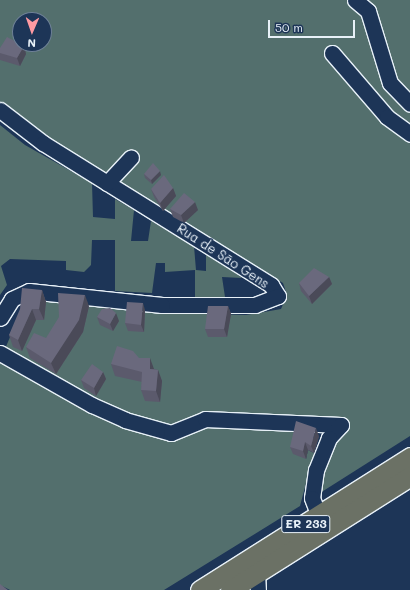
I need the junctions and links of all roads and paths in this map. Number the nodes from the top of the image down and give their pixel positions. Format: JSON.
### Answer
{"nodes":[{"id":1,"x":355,"y":0,"type":"edge"},
{"id":2,"x":332,"y":53,"type":"dead end"},
{"id":3,"x":410,"y":104,"type":"edge"},
{"id":4,"x":0,"y":110,"type":"edge"},
{"id":5,"x":410,"y":134,"type":"edge"},
{"id":6,"x":131,"y":157,"type":"dead end"},
{"id":7,"x":107,"y":183,"type":"junction"},
{"id":8,"x":0,"y":318,"type":"edge"},
{"id":9,"x":0,"y":353,"type":"edge"},
{"id":10,"x":410,"y":457,"type":"edge"},
{"id":11,"x":410,"y":476,"type":"edge"},
{"id":12,"x":319,"y":516,"type":"junction"},
{"id":13,"x":257,"y":582,"type":"edge"},
{"id":14,"x":200,"y":590,"type":"edge"},
{"id":15,"x":230,"y":590,"type":"edge"}],
"edges":[{"from":1,"to":3,"type":"street"},
{"from":2,"to":5,"type":"street"},
{"from":4,"to":7,"type":"street","name":"Rua de São Gens"},
{"from":6,"to":7,"type":"street"},
{"from":7,"to":8,"type":"street","name":"Rua de São Gens"},
{"from":9,"to":12,"type":"street"},
{"from":10,"to":12,"type":"main road","number":"ER 233"},
{"from":11,"to":13,"type":"main road","number":"ER 233"},
{"from":12,"to":14,"type":"main road","number":"ER 233"},
{"from":13,"to":15,"type":"main road","number":"ER 233"}]}
